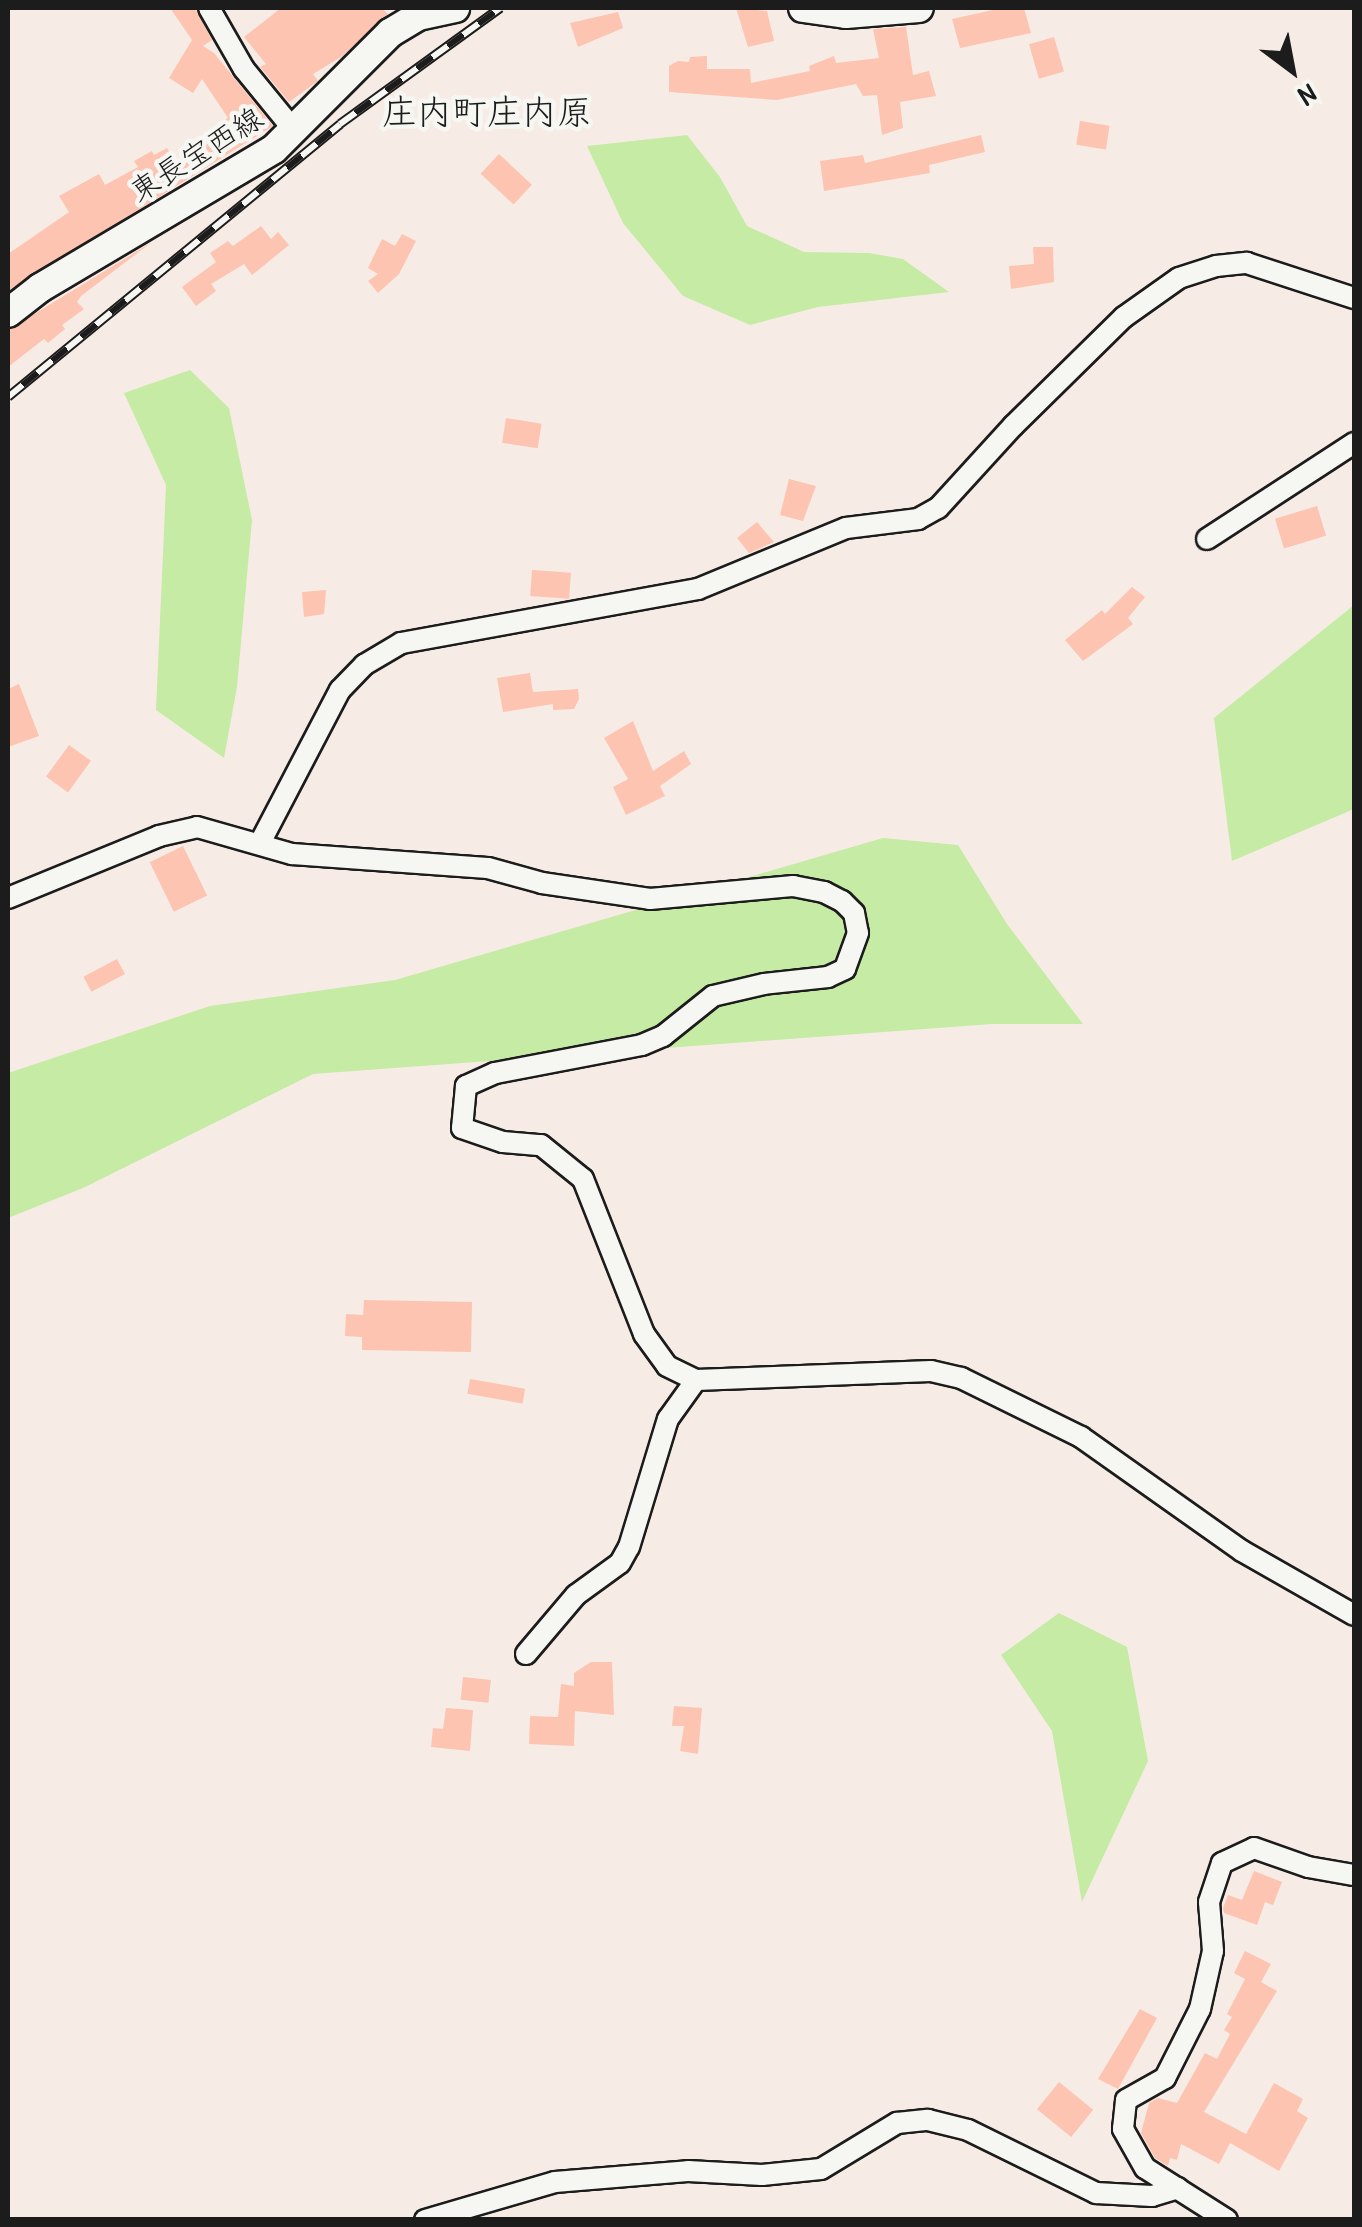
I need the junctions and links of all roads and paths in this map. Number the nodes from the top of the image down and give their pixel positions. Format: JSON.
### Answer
{"nodes":[{"id":1,"x":209,"y":8,"type":"edge"},
{"id":2,"x":455,"y":8,"type":"edge"},
{"id":3,"x":803,"y":8,"type":"edge"},
{"id":4,"x":918,"y":8,"type":"edge"},
{"id":5,"x":293,"y":129,"type":"junction"},
{"id":6,"x":1354,"y":298,"type":"edge"},
{"id":7,"x":8,"y":313,"type":"edge"},
{"id":8,"x":1354,"y":442,"type":"edge"},
{"id":9,"x":1207,"y":539,"type":"dead end"},
{"id":10,"x":261,"y":842,"type":"junction"},
{"id":11,"x":8,"y":898,"type":"edge"},
{"id":12,"x":696,"y":1380,"type":"junction"},
{"id":13,"x":1354,"y":1615,"type":"edge"},
{"id":14,"x":526,"y":1654,"type":"dead end"},
{"id":15,"x":1354,"y":1875,"type":"edge"},
{"id":16,"x":1178,"y":2188,"type":"junction"},
{"id":17,"x":425,"y":2220,"type":"edge"},
{"id":18,"x":1227,"y":2220,"type":"edge"}],
"edges":[{"from":1,"to":5,"type":"street"},
{"from":2,"to":5,"type":"main road","name":"東長宝西線"},
{"from":3,"to":4,"type":"main road"},
{"from":5,"to":7,"type":"main road","name":"東長宝西線"},
{"from":6,"to":10,"type":"street"},
{"from":8,"to":9,"type":"street"},
{"from":10,"to":11,"type":"street"},
{"from":10,"to":12,"type":"street"},
{"from":12,"to":13,"type":"street"},
{"from":12,"to":14,"type":"street"},
{"from":15,"to":16,"type":"street"},
{"from":16,"to":17,"type":"street"},
{"from":16,"to":18,"type":"street"}]}
